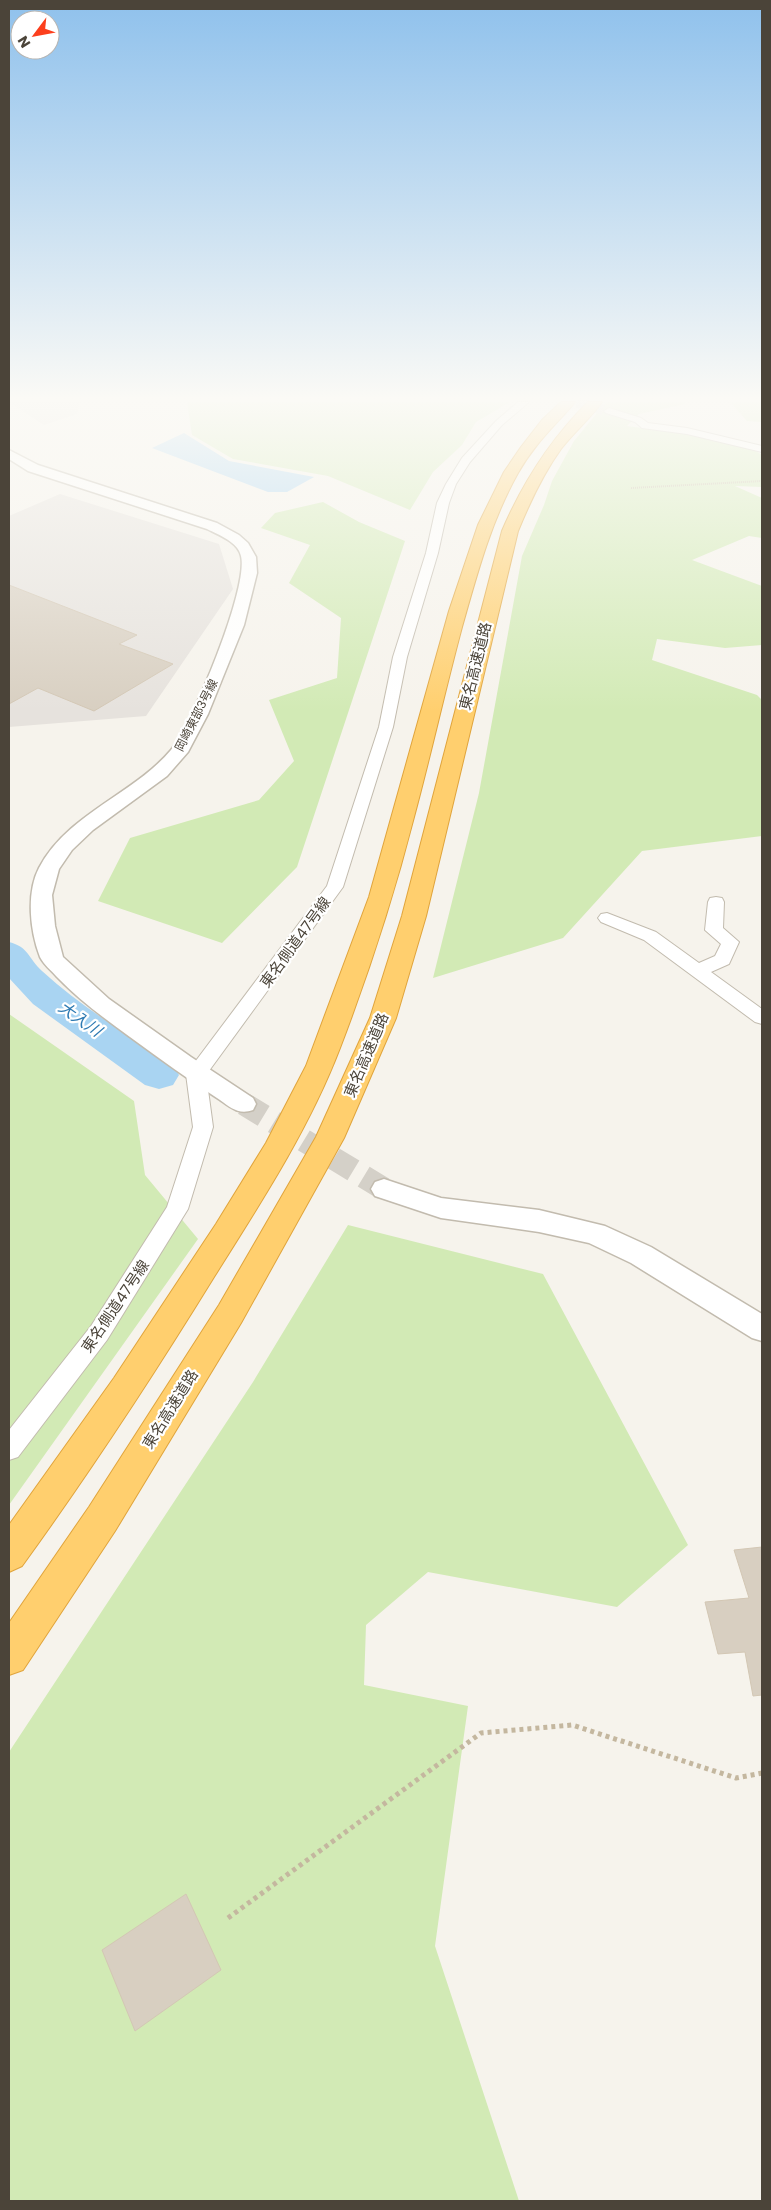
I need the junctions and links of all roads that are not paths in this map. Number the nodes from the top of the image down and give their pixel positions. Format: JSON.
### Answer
{"nodes":[{"id":1,"x":148,"y":505,"type":"edge"},
{"id":2,"x":443,"y":505,"type":"edge"},
{"id":3,"x":493,"y":505,"type":"edge"},
{"id":4,"x":522,"y":505,"type":"edge"},
{"id":5,"x":716,"y":902,"type":"dead end"},
{"id":6,"x":607,"y":918,"type":"dead end"},
{"id":7,"x":698,"y":971,"type":"junction"},
{"id":8,"x":762,"y":1018,"type":"edge"},
{"id":9,"x":196,"y":1074,"type":"junction"},
{"id":10,"x":244,"y":1104,"type":"tunnel mouth"},
{"id":11,"x":384,"y":1189,"type":"tunnel mouth"},
{"id":12,"x":762,"y":1330,"type":"edge"},
{"id":13,"x":9,"y":1449,"type":"edge"},
{"id":14,"x":9,"y":1554,"type":"edge"},
{"id":15,"x":9,"y":1656,"type":"edge"}],
"edges":[{"from":1,"to":9,"type":"street","name":"岡崎東部3号線"},
{"from":2,"to":9,"type":"street","name":"東名側道47号線"},
{"from":3,"to":14,"type":"highway","name":"東名高速道路"},
{"from":4,"to":15,"type":"highway","name":"東名高速道路"},
{"from":5,"to":7,"type":"street"},
{"from":6,"to":7,"type":"street"},
{"from":7,"to":8,"type":"street"},
{"from":9,"to":10,"type":"street","name":"岡崎東部3号線"},
{"from":9,"to":13,"type":"street","name":"東名側道47号線"},
{"from":11,"to":12,"type":"street"}]}
